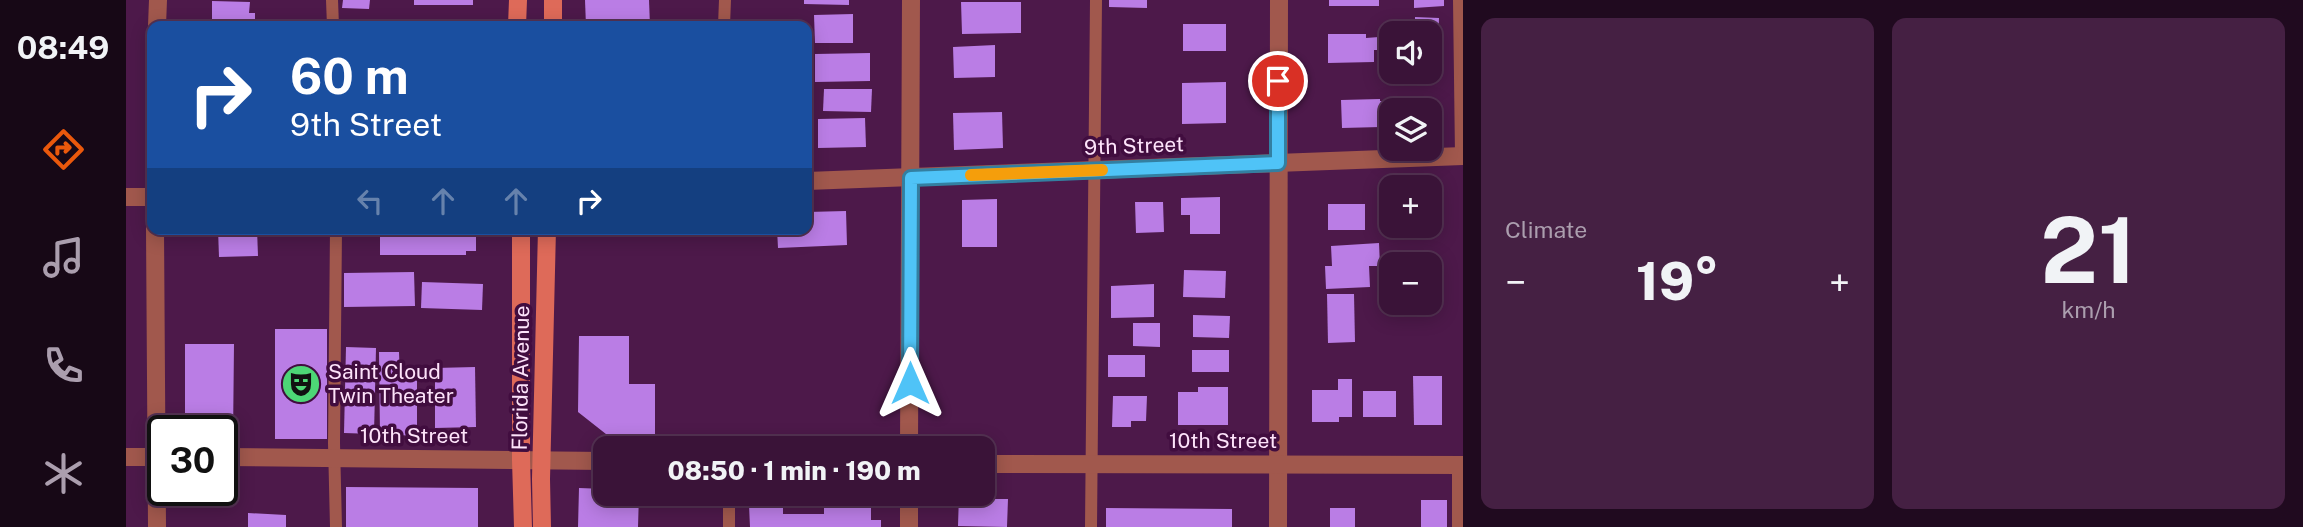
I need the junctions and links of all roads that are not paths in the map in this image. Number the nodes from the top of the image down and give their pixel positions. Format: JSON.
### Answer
{"nodes":[{"id":1,"x":158,"y":0,"type":"edge"},
{"id":2,"x":332,"y":0,"type":"edge"},
{"id":3,"x":517,"y":0,"type":"edge"},
{"id":4,"x":553,"y":0,"type":"edge"},
{"id":5,"x":725,"y":0,"type":"edge"},
{"id":6,"x":911,"y":0,"type":"edge"},
{"id":7,"x":1096,"y":0,"type":"edge"},
{"id":8,"x":1279,"y":0,"type":"edge"},
{"id":9,"x":1460,"y":0,"type":"edge"},
{"id":10,"x":157,"y":21,"type":"edge"},
{"id":11,"x":333,"y":21,"type":"edge"},
{"id":12,"x":517,"y":21,"type":"edge"},
{"id":13,"x":553,"y":21,"type":"edge"},
{"id":14,"x":724,"y":21,"type":"edge"},
{"id":15,"x":1462,"y":156,"type":"edge"},
{"id":16,"x":1278,"y":163,"type":"junction"},
{"id":17,"x":1094,"y":170,"type":"junction"},
{"id":18,"x":911,"y":178,"type":"junction"},
{"id":19,"x":812,"y":181,"type":"edge"},
{"id":20,"x":126,"y":197,"type":"edge"},
{"id":21,"x":147,"y":197,"type":"edge"},
{"id":22,"x":155,"y":235,"type":"edge"},
{"id":23,"x":335,"y":235,"type":"edge"},
{"id":24,"x":521,"y":235,"type":"edge"},
{"id":25,"x":547,"y":235,"type":"edge"},
{"id":26,"x":159,"y":415,"type":"edge"},
{"id":27,"x":909,"y":436,"type":"edge"},
{"id":28,"x":126,"y":457,"type":"edge"},
{"id":29,"x":147,"y":457,"type":"edge"},
{"id":30,"x":238,"y":457,"type":"edge"},
{"id":31,"x":335,"y":458,"type":"junction"},
{"id":32,"x":521,"y":460,"type":"junction"},
{"id":33,"x":542,"y":461,"type":"junction"},
{"id":34,"x":593,"y":461,"type":"edge"},
{"id":35,"x":995,"y":464,"type":"edge"},
{"id":36,"x":1092,"y":464,"type":"junction"},
{"id":37,"x":1279,"y":464,"type":"junction"},
{"id":38,"x":1460,"y":465,"type":"edge"},
{"id":39,"x":158,"y":506,"type":"edge"},
{"id":40,"x":729,"y":506,"type":"edge"},
{"id":41,"x":909,"y":506,"type":"edge"},
{"id":42,"x":157,"y":527,"type":"edge"},
{"id":43,"x":336,"y":527,"type":"edge"},
{"id":44,"x":523,"y":527,"type":"edge"},
{"id":45,"x":542,"y":527,"type":"edge"},
{"id":46,"x":729,"y":527,"type":"edge"},
{"id":47,"x":909,"y":527,"type":"edge"},
{"id":48,"x":1091,"y":527,"type":"edge"},
{"id":49,"x":1278,"y":527,"type":"edge"},
{"id":50,"x":1458,"y":527,"type":"edge"}],
"edges":[{"from":1,"to":10,"type":"street"},
{"from":2,"to":11,"type":"lane"},
{"from":3,"to":12,"type":"main road"},
{"from":4,"to":13,"type":"main road"},
{"from":5,"to":14,"type":"lane"},
{"from":6,"to":18,"type":"street"},
{"from":7,"to":17,"type":"lane"},
{"from":8,"to":16,"type":"street"},
{"from":9,"to":15,"type":"lane"},
{"from":15,"to":16,"type":"street","name":"9th Street"},
{"from":16,"to":17,"type":"street","name":"9th Street"},
{"from":16,"to":37,"type":"street"},
{"from":17,"to":18,"type":"street","name":"9th Street"},
{"from":17,"to":36,"type":"lane"},
{"from":18,"to":19,"type":"street","name":"9th Street"},
{"from":18,"to":27,"type":"street"},
{"from":20,"to":21,"type":"street"},
{"from":22,"to":26,"type":"street"},
{"from":23,"to":31,"type":"lane"},
{"from":24,"to":32,"type":"main road","name":"Florida Avenue"},
{"from":25,"to":33,"type":"main road","name":"Florida Avenue"},
{"from":28,"to":29,"type":"street"},
{"from":30,"to":31,"type":"street","name":"10th Street"},
{"from":31,"to":32,"type":"street","name":"10th Street"},
{"from":31,"to":43,"type":"lane"},
{"from":32,"to":33,"type":"street","name":"10th Street"},
{"from":32,"to":44,"type":"main road","name":"Florida Avenue"},
{"from":33,"to":34,"type":"street","name":"10th Street"},
{"from":33,"to":45,"type":"main road","name":"Florida Avenue"},
{"from":35,"to":36,"type":"street","name":"10th Street"},
{"from":36,"to":37,"type":"street","name":"10th Street"},
{"from":36,"to":48,"type":"lane"},
{"from":37,"to":38,"type":"street","name":"10th Street"},
{"from":37,"to":49,"type":"street"},
{"from":38,"to":50,"type":"lane"},
{"from":39,"to":42,"type":"street"},
{"from":40,"to":46,"type":"lane"},
{"from":41,"to":47,"type":"street"}]}
